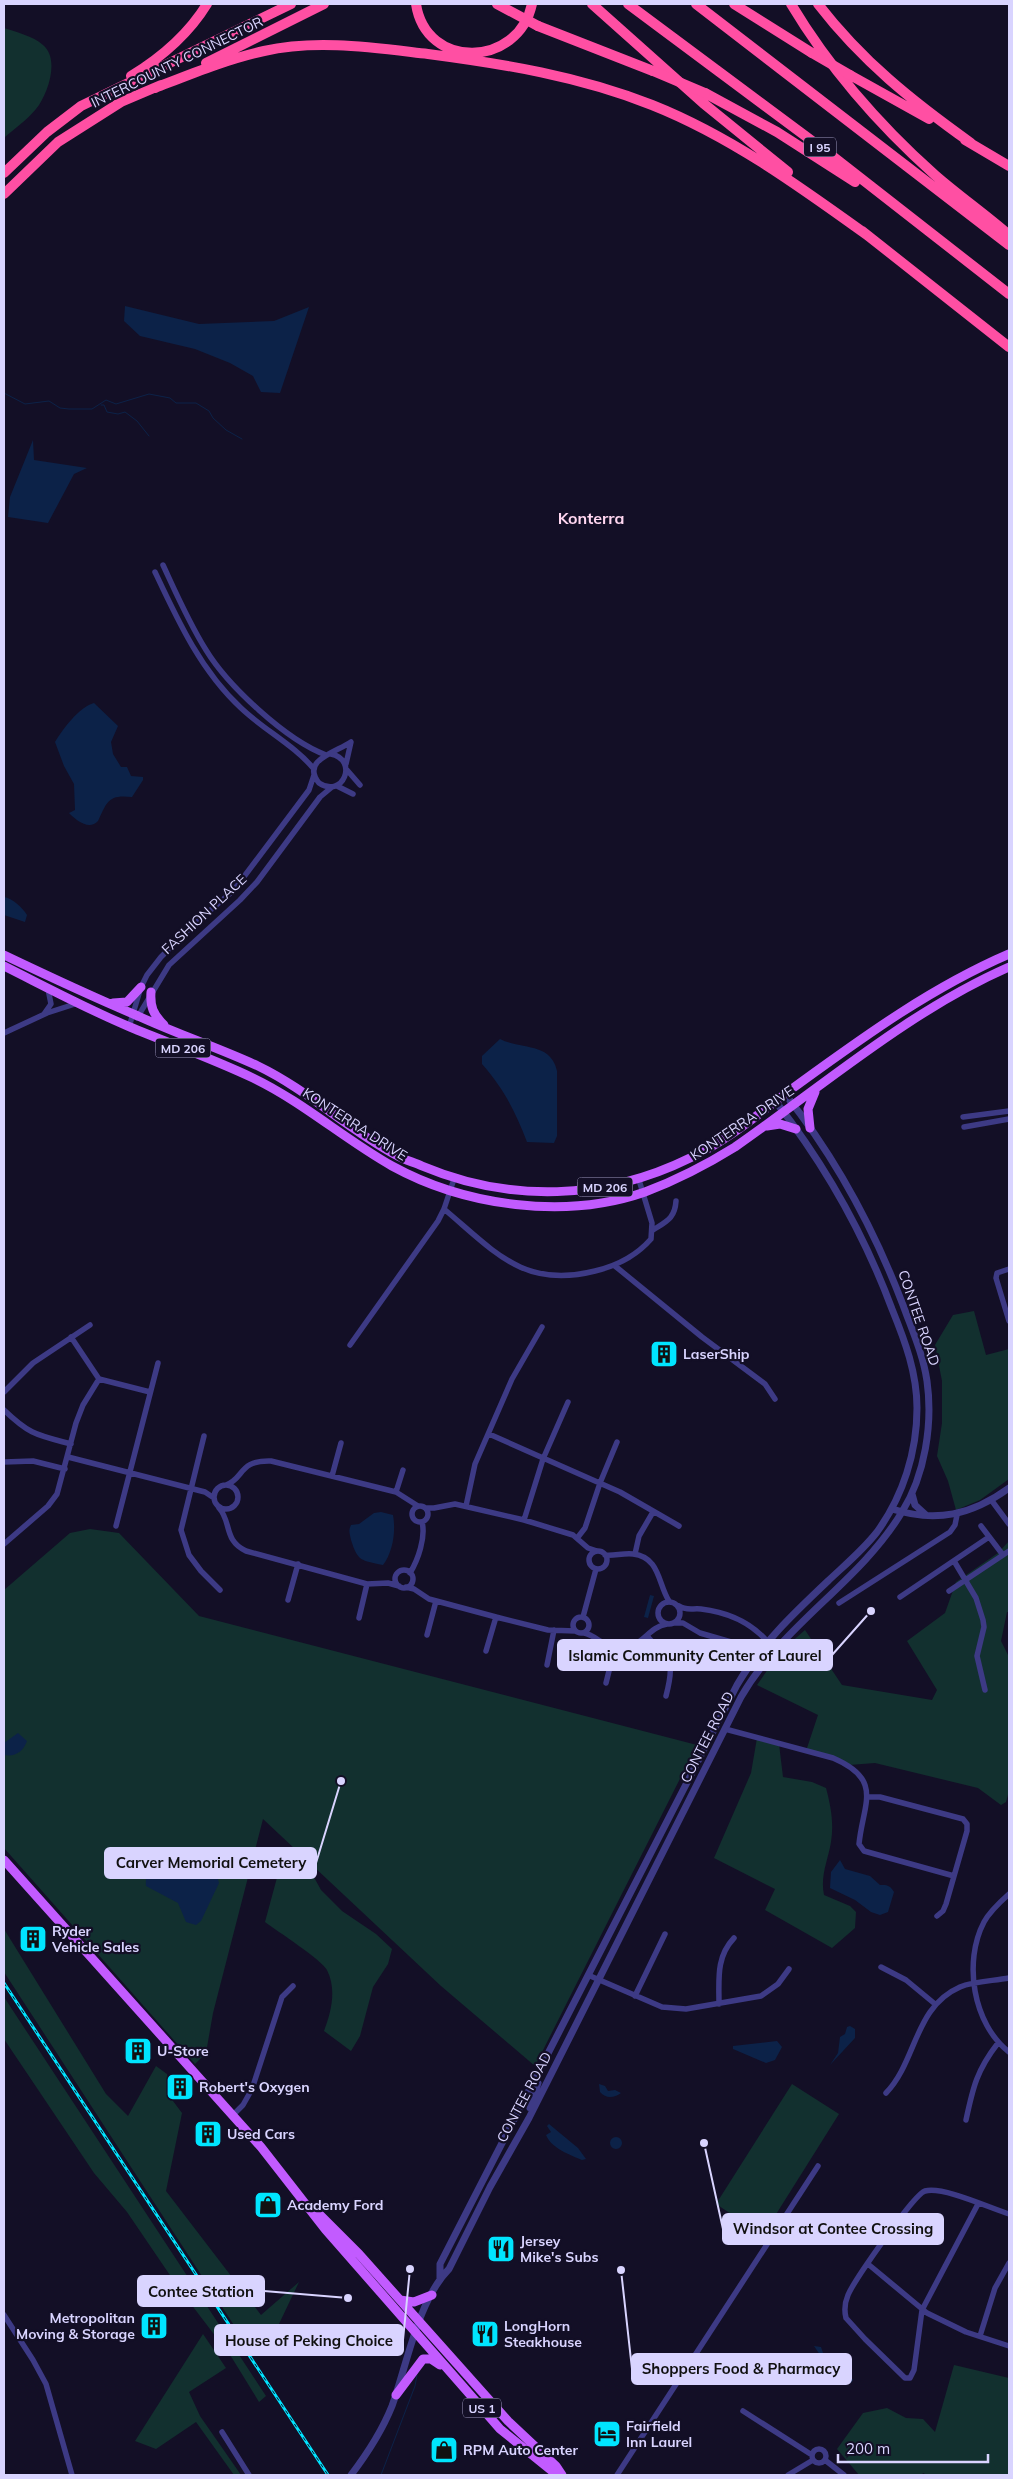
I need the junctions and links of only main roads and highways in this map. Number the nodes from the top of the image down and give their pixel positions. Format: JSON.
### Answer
{"nodes":[{"id":1,"x":207,"y":4,"type":"edge"},
{"id":2,"x":291,"y":4,"type":"edge"},
{"id":3,"x":324,"y":4,"type":"edge"},
{"id":4,"x":416,"y":4,"type":"edge"},
{"id":5,"x":497,"y":4,"type":"edge"},
{"id":6,"x":532,"y":4,"type":"edge"},
{"id":7,"x":592,"y":4,"type":"edge"},
{"id":8,"x":628,"y":4,"type":"edge"},
{"id":9,"x":696,"y":4,"type":"edge"},
{"id":10,"x":734,"y":4,"type":"edge"},
{"id":11,"x":791,"y":4,"type":"edge"},
{"id":12,"x":818,"y":4,"type":"edge"},
{"id":13,"x":155,"y":88,"type":"junction"},
{"id":14,"x":81,"y":106,"type":"junction"},
{"id":15,"x":971,"y":143,"type":"junction"},
{"id":16,"x":1009,"y":166,"type":"edge"},
{"id":17,"x":4,"y":173,"type":"edge"},
{"id":18,"x":4,"y":194,"type":"edge"},
{"id":19,"x":867,"y":235,"type":"junction"},
{"id":20,"x":1009,"y":235,"type":"edge"},
{"id":21,"x":936,"y":237,"type":"junction"},
{"id":22,"x":1009,"y":245,"type":"edge"},
{"id":23,"x":1009,"y":294,"type":"edge"},
{"id":24,"x":1009,"y":347,"type":"edge"},
{"id":25,"x":1009,"y":954,"type":"edge"},
{"id":26,"x":4,"y":955,"type":"edge"},
{"id":27,"x":4,"y":966,"type":"edge"},
{"id":28,"x":1009,"y":968,"type":"edge"},
{"id":29,"x":141,"y":987,"type":"road end"},
{"id":30,"x":151,"y":992,"type":"road end"},
{"id":31,"x":104,"y":1001,"type":"junction"},
{"id":32,"x":168,"y":1028,"type":"junction"},
{"id":33,"x":817,"y":1089,"type":"junction"},
{"id":34,"x":764,"y":1126,"type":"junction"},
{"id":35,"x":810,"y":1128,"type":"road end"},
{"id":36,"x":796,"y":1130,"type":"road end"},
{"id":37,"x":4,"y":1860,"type":"edge"},
{"id":38,"x":303,"y":2199,"type":"junction"},
{"id":39,"x":432,"y":2295,"type":"road end"},
{"id":40,"x":400,"y":2300,"type":"junction"},
{"id":41,"x":466,"y":2390,"type":"junction"},
{"id":42,"x":396,"y":2395,"type":"road end"},
{"id":43,"x":500,"y":2428,"type":"junction"},
{"id":44,"x":530,"y":2444,"type":"junction"},
{"id":45,"x":557,"y":2475,"type":"edge"},
{"id":46,"x":562,"y":2475,"type":"edge"}],
"edges":[{"from":1,"to":14,"type":"highway"},
{"from":2,"to":14,"type":"highway","name":"INTERCOUNTY CONNECTOR"},
{"from":3,"to":13,"type":"highway","name":"INTERCOUNTY CONNECTOR"},
{"from":4,"to":6,"type":"highway"},
{"from":5,"to":21,"type":"highway","bridge":true},
{"from":7,"to":19,"type":"highway"},
{"from":8,"to":21,"type":"highway","number":"I 95"},
{"from":9,"to":22,"type":"highway"},
{"from":10,"to":15,"type":"highway","bridge":true},
{"from":11,"to":20,"type":"highway"},
{"from":12,"to":15,"type":"highway"},
{"from":13,"to":18,"type":"highway","name":"INTERCOUNTY CONNECTOR"},
{"from":13,"to":19,"type":"highway"},
{"from":14,"to":17,"type":"highway","name":"INTERCOUNTY CONNECTOR"},
{"from":15,"to":16,"type":"highway"},
{"from":19,"to":24,"type":"highway"},
{"from":21,"to":23,"type":"highway","number":"I 95"},
{"from":25,"to":32,"type":"main road","name":"KONTERRA DRIVE","number":"MD 206"},
{"from":26,"to":31,"type":"main road","name":"KONTERRA DRIVE","number":"MD 206"},
{"from":27,"to":34,"type":"main road","name":"KONTERRA DRIVE","number":"MD 206"},
{"from":28,"to":33,"type":"main road","name":"KONTERRA DRIVE","number":"MD 206"},
{"from":29,"to":31,"type":"main road"},
{"from":30,"to":32,"type":"main road"},
{"from":31,"to":32,"type":"main road","name":"KONTERRA DRIVE","number":"MD 206"},
{"from":33,"to":34,"type":"main road","name":"KONTERRA DRIVE","number":"MD 206"},
{"from":33,"to":35,"type":"main road"},
{"from":34,"to":36,"type":"main road"},
{"from":37,"to":38,"type":"main road","number":"US 1"},
{"from":38,"to":40,"type":"main road","number":"US 1"},
{"from":38,"to":41,"type":"main road","number":"US 1"},
{"from":39,"to":40,"type":"main road"},
{"from":40,"to":44,"type":"main road","number":"US 1"},
{"from":41,"to":42,"type":"main road"},
{"from":41,"to":43,"type":"main road","number":"US 1"},
{"from":43,"to":44,"type":"main road"},
{"from":43,"to":45,"type":"main road","number":"US 1"},
{"from":44,"to":46,"type":"main road","number":"US 1"}]}
